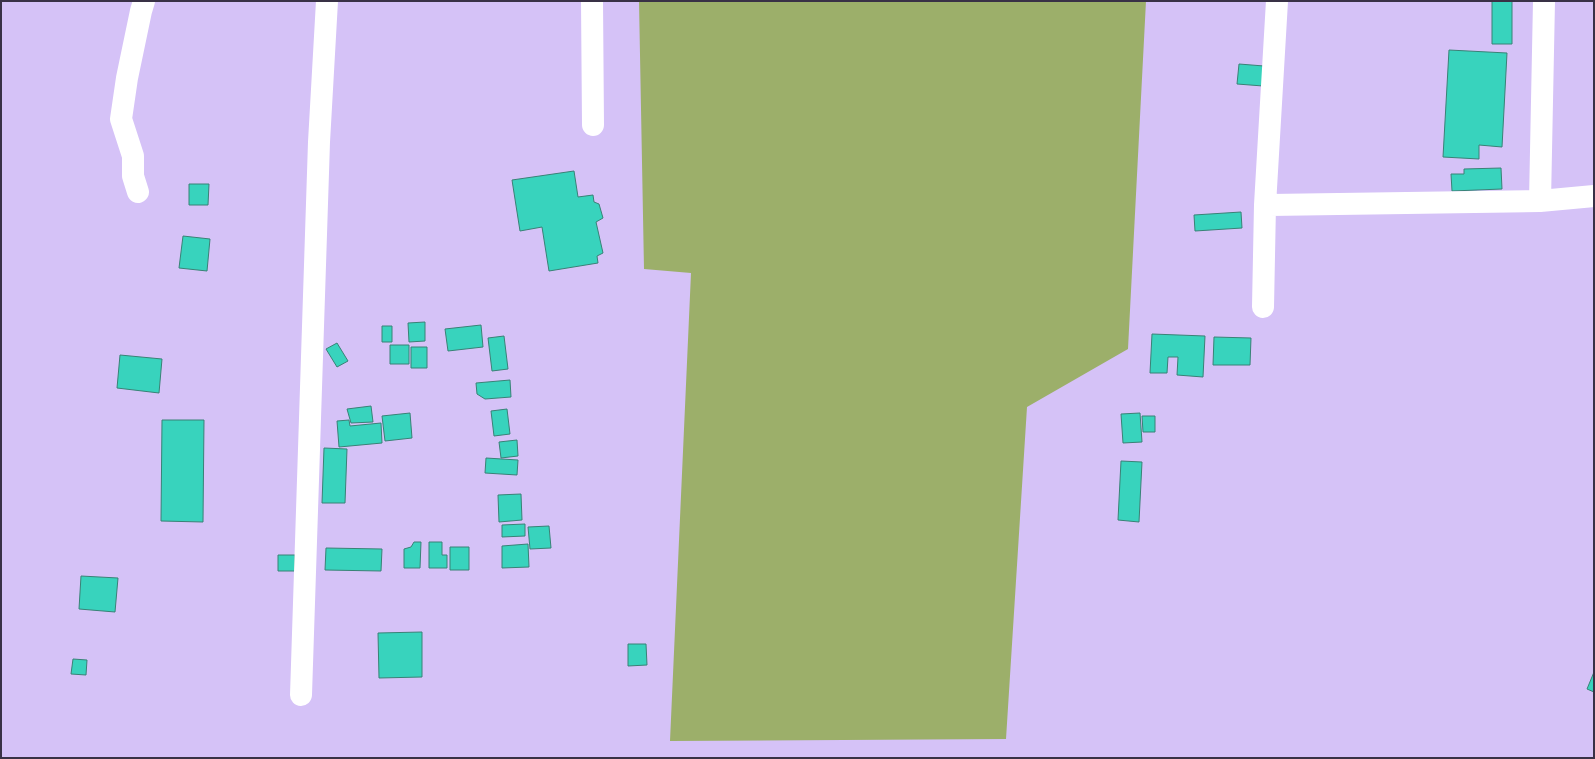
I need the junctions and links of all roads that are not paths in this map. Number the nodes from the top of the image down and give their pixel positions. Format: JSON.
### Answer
{"nodes":[{"id":1,"x":144,"y":1,"type":"edge"},
{"id":2,"x":327,"y":1,"type":"edge"},
{"id":3,"x":592,"y":1,"type":"edge"},
{"id":4,"x":1277,"y":1,"type":"edge"},
{"id":5,"x":1544,"y":1,"type":"edge"},
{"id":6,"x":593,"y":125,"type":"dead end"},
{"id":7,"x":138,"y":192,"type":"dead end"},
{"id":8,"x":1594,"y":196,"type":"edge"},
{"id":9,"x":1540,"y":201,"type":"junction"},
{"id":10,"x":1265,"y":205,"type":"junction"},
{"id":11,"x":1262,"y":307,"type":"dead end"},
{"id":12,"x":301,"y":695,"type":"dead end"}],
"edges":[{"from":1,"to":7,"type":"street"},
{"from":2,"to":12,"type":"street"},
{"from":3,"to":6,"type":"street"},
{"from":4,"to":10,"type":"street"},
{"from":5,"to":9,"type":"street"},
{"from":8,"to":9,"type":"street"},
{"from":9,"to":10,"type":"street"},
{"from":10,"to":11,"type":"street"}]}
